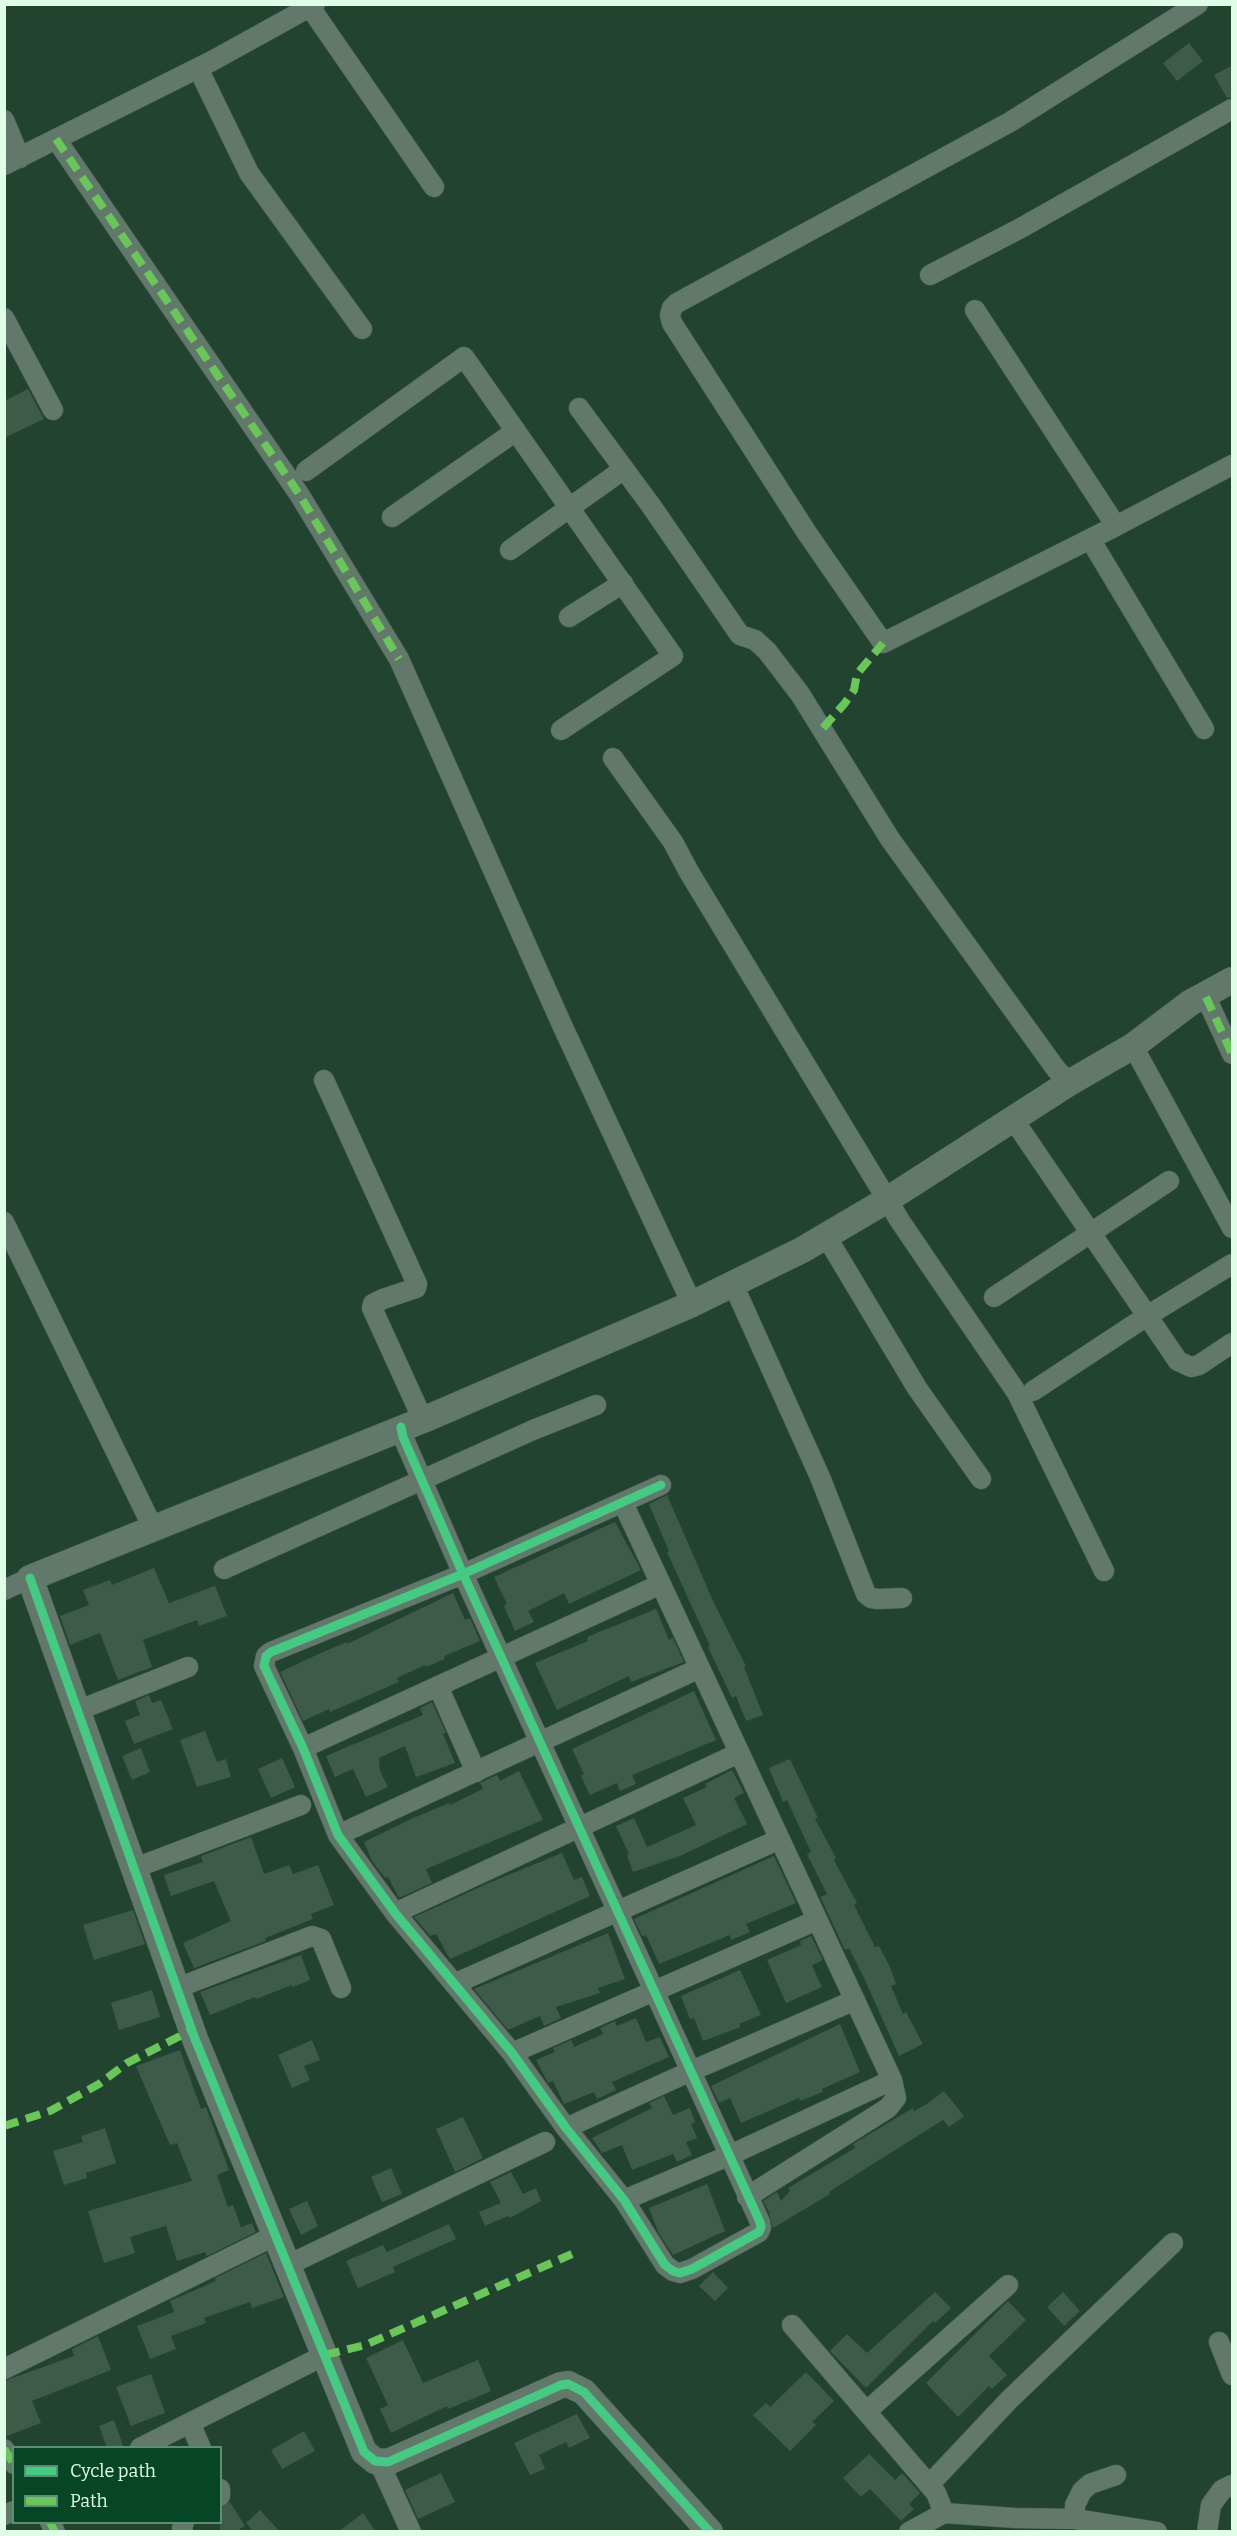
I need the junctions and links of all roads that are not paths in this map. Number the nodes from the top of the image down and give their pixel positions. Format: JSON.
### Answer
{"nodes":[{"id":1,"x":1198,"y":4,"type":"edge"},
{"id":2,"x":312,"y":6,"type":"edge"},
{"id":3,"x":198,"y":68,"type":"junction"},
{"id":4,"x":1233,"y":109,"type":"edge"},
{"id":5,"x":4,"y":120,"type":"edge"},
{"id":6,"x":56,"y":140,"type":"junction"},
{"id":7,"x":12,"y":162,"type":"edge"},
{"id":8,"x":434,"y":187,"type":"dead end"},
{"id":9,"x":930,"y":275,"type":"dead end"},
{"id":10,"x":975,"y":310,"type":"dead end"},
{"id":11,"x":4,"y":318,"type":"edge"},
{"id":12,"x":362,"y":329,"type":"dead end"},
{"id":13,"x":579,"y":408,"type":"dead end"},
{"id":14,"x":53,"y":410,"type":"dead end"},
{"id":15,"x":516,"y":431,"type":"junction"},
{"id":16,"x":1233,"y":465,"type":"edge"},
{"id":17,"x":624,"y":469,"type":"junction"},
{"id":18,"x":306,"y":471,"type":"dead end"},
{"id":19,"x":570,"y":507,"type":"junction"},
{"id":20,"x":392,"y":517,"type":"dead end"},
{"id":21,"x":1116,"y":526,"type":"junction"},
{"id":22,"x":1090,"y":539,"type":"junction"},
{"id":23,"x":510,"y":549,"type":"dead end"},
{"id":24,"x":623,"y":583,"type":"junction"},
{"id":25,"x":569,"y":617,"type":"dead end"},
{"id":26,"x":1204,"y":729,"type":"dead end"},
{"id":27,"x":561,"y":730,"type":"dead end"},
{"id":28,"x":613,"y":758,"type":"dead end"},
{"id":29,"x":1233,"y":980,"type":"edge"},
{"id":30,"x":1206,"y":997,"type":"junction"},
{"id":31,"x":1133,"y":1046,"type":"junction"},
{"id":32,"x":1233,"y":1054,"type":"edge"},
{"id":33,"x":1062,"y":1076,"type":"junction"},
{"id":34,"x":324,"y":1080,"type":"dead end"},
{"id":35,"x":1012,"y":1119,"type":"junction"},
{"id":36,"x":1169,"y":1181,"type":"dead end"},
{"id":37,"x":887,"y":1201,"type":"junction"},
{"id":38,"x":4,"y":1222,"type":"edge"},
{"id":39,"x":1232,"y":1228,"type":"edge"},
{"id":40,"x":1089,"y":1232,"type":"junction"},
{"id":41,"x":833,"y":1248,"type":"junction"},
{"id":42,"x":1233,"y":1264,"type":"edge"},
{"id":43,"x":688,"y":1294,"type":"junction"},
{"id":44,"x":739,"y":1297,"type":"junction"},
{"id":45,"x":994,"y":1297,"type":"dead end"},
{"id":46,"x":1147,"y":1316,"type":"junction"},
{"id":47,"x":1233,"y":1344,"type":"edge"},
{"id":48,"x":1033,"y":1390,"type":"dead end"},
{"id":49,"x":596,"y":1405,"type":"dead end"},
{"id":50,"x":409,"y":1428,"type":"junction"},
{"id":51,"x":981,"y":1479,"type":"dead end"},
{"id":52,"x":422,"y":1480,"type":"junction"},
{"id":53,"x":661,"y":1485,"type":"dead end"},
{"id":54,"x":623,"y":1503,"type":"junction"},
{"id":55,"x":154,"y":1530,"type":"junction"},
{"id":56,"x":224,"y":1569,"type":"dead end"},
{"id":57,"x":1104,"y":1571,"type":"dead end"},
{"id":58,"x":463,"y":1574,"type":"junction"},
{"id":59,"x":661,"y":1584,"type":"junction"},
{"id":60,"x":34,"y":1588,"type":"junction"},
{"id":61,"x":4,"y":1590,"type":"edge"},
{"id":62,"x":902,"y":1598,"type":"dead end"},
{"id":63,"x":500,"y":1657,"type":"junction"},
{"id":64,"x":188,"y":1667,"type":"dead end"},
{"id":65,"x":700,"y":1668,"type":"junction"},
{"id":66,"x":438,"y":1686,"type":"junction"},
{"id":67,"x":79,"y":1710,"type":"junction"},
{"id":68,"x":539,"y":1742,"type":"junction"},
{"id":69,"x":303,"y":1748,"type":"junction"},
{"id":70,"x":739,"y":1753,"type":"junction"},
{"id":71,"x":476,"y":1772,"type":"junction"},
{"id":72,"x":302,"y":1805,"type":"dead end"},
{"id":73,"x":578,"y":1827,"type":"junction"},
{"id":74,"x":338,"y":1835,"type":"junction"},
{"id":75,"x":780,"y":1839,"type":"junction"},
{"id":76,"x":135,"y":1868,"type":"junction"},
{"id":77,"x":616,"y":1911,"type":"junction"},
{"id":78,"x":395,"y":1913,"type":"junction"},
{"id":79,"x":817,"y":1920,"type":"junction"},
{"id":80,"x":454,"y":1984,"type":"junction"},
{"id":81,"x":177,"y":1988,"type":"junction"},
{"id":82,"x":341,"y":1988,"type":"dead end"},
{"id":83,"x":653,"y":1991,"type":"junction"},
{"id":84,"x":855,"y":2000,"type":"junction"},
{"id":85,"x":512,"y":2053,"type":"junction"},
{"id":86,"x":689,"y":2072,"type":"junction"},
{"id":87,"x":892,"y":2080,"type":"junction"},
{"id":88,"x":566,"y":2128,"type":"junction"},
{"id":89,"x":546,"y":2142,"type":"dead end"},
{"id":90,"x":728,"y":2156,"type":"junction"},
{"id":91,"x":747,"y":2197,"type":"junction"},
{"id":92,"x":624,"y":2200,"type":"junction"},
{"id":93,"x":276,"y":2235,"type":"junction"},
{"id":94,"x":1173,"y":2243,"type":"dead end"},
{"id":95,"x":288,"y":2265,"type":"junction"},
{"id":96,"x":1008,"y":2285,"type":"dead end"},
{"id":97,"x":792,"y":2325,"type":"dead end"},
{"id":98,"x":1219,"y":2342,"type":"dead end"},
{"id":99,"x":325,"y":2355,"type":"junction"},
{"id":100,"x":4,"y":2369,"type":"edge"},
{"id":101,"x":1233,"y":2375,"type":"edge"},
{"id":102,"x":867,"y":2411,"type":"junction"},
{"id":103,"x":190,"y":2423,"type":"junction"},
{"id":104,"x":144,"y":2446,"type":"edge"},
{"id":105,"x":200,"y":2446,"type":"edge"},
{"id":106,"x":379,"y":2462,"type":"junction"},
{"id":107,"x":1116,"y":2475,"type":"dead end"},
{"id":108,"x":929,"y":2485,"type":"junction"},
{"id":109,"x":1233,"y":2486,"type":"edge"},
{"id":110,"x":1075,"y":2519,"type":"junction"},
{"id":111,"x":937,"y":2523,"type":"edge"},
{"id":112,"x":411,"y":2532,"type":"edge"},
{"id":113,"x":710,"y":2532,"type":"edge"},
{"id":114,"x":909,"y":2532,"type":"edge"},
{"id":115,"x":1157,"y":2532,"type":"edge"},
{"id":116,"x":1207,"y":2532,"type":"edge"}],
"edges":[{"from":1,"to":22,"type":"street"},
{"from":2,"to":3,"type":"street"},
{"from":2,"to":8,"type":"street"},
{"from":3,"to":6,"type":"street"},
{"from":3,"to":12,"type":"street"},
{"from":4,"to":9,"type":"street"},
{"from":5,"to":7,"type":"street"},
{"from":6,"to":7,"type":"street"},
{"from":6,"to":43,"type":"street"},
{"from":10,"to":21,"type":"street"},
{"from":11,"to":14,"type":"street"},
{"from":13,"to":17,"type":"street"},
{"from":15,"to":18,"type":"street"},
{"from":15,"to":19,"type":"street"},
{"from":15,"to":20,"type":"street"},
{"from":16,"to":21,"type":"street"},
{"from":17,"to":19,"type":"street"},
{"from":17,"to":33,"type":"street"},
{"from":19,"to":23,"type":"street"},
{"from":19,"to":24,"type":"street"},
{"from":21,"to":22,"type":"street"},
{"from":22,"to":26,"type":"street"},
{"from":24,"to":25,"type":"street"},
{"from":24,"to":27,"type":"street"},
{"from":28,"to":37,"type":"street"},
{"from":29,"to":30,"type":"street"},
{"from":30,"to":31,"type":"street"},
{"from":30,"to":32,"type":"street"},
{"from":31,"to":33,"type":"street"},
{"from":31,"to":39,"type":"street"},
{"from":33,"to":35,"type":"street"},
{"from":34,"to":50,"type":"street"},
{"from":35,"to":37,"type":"street"},
{"from":35,"to":40,"type":"street"},
{"from":36,"to":40,"type":"street"},
{"from":37,"to":41,"type":"street"},
{"from":37,"to":57,"type":"street"},
{"from":38,"to":55,"type":"street"},
{"from":40,"to":45,"type":"street"},
{"from":40,"to":46,"type":"street"},
{"from":41,"to":44,"type":"street"},
{"from":41,"to":51,"type":"street"},
{"from":42,"to":46,"type":"street"},
{"from":43,"to":44,"type":"street"},
{"from":43,"to":50,"type":"street"},
{"from":44,"to":62,"type":"street"},
{"from":46,"to":47,"type":"street"},
{"from":46,"to":48,"type":"street"},
{"from":49,"to":52,"type":"street"},
{"from":50,"to":52,"type":"street"},
{"from":50,"to":55,"type":"street"},
{"from":52,"to":56,"type":"street"},
{"from":52,"to":58,"type":"street"},
{"from":53,"to":54,"type":"street"},
{"from":54,"to":58,"type":"street"},
{"from":54,"to":59,"type":"street"},
{"from":55,"to":60,"type":"street"},
{"from":58,"to":63,"type":"street"},
{"from":58,"to":69,"type":"street"},
{"from":59,"to":63,"type":"street"},
{"from":59,"to":65,"type":"street"},
{"from":60,"to":61,"type":"street"},
{"from":60,"to":67,"type":"street"},
{"from":63,"to":66,"type":"street"},
{"from":63,"to":68,"type":"street"},
{"from":64,"to":67,"type":"street"},
{"from":65,"to":68,"type":"street"},
{"from":65,"to":70,"type":"street"},
{"from":66,"to":69,"type":"street"},
{"from":66,"to":71,"type":"street"},
{"from":67,"to":76,"type":"street"},
{"from":68,"to":71,"type":"street"},
{"from":68,"to":73,"type":"street"},
{"from":69,"to":74,"type":"street"},
{"from":70,"to":73,"type":"street"},
{"from":70,"to":75,"type":"street"},
{"from":71,"to":74,"type":"street"},
{"from":72,"to":76,"type":"street"},
{"from":73,"to":77,"type":"street"},
{"from":73,"to":78,"type":"street"},
{"from":74,"to":78,"type":"street"},
{"from":75,"to":77,"type":"street"},
{"from":75,"to":79,"type":"street"},
{"from":76,"to":81,"type":"street"},
{"from":77,"to":80,"type":"street"},
{"from":77,"to":83,"type":"street"},
{"from":78,"to":80,"type":"street"},
{"from":79,"to":83,"type":"street"},
{"from":79,"to":84,"type":"street"},
{"from":80,"to":85,"type":"street"},
{"from":81,"to":82,"type":"street"},
{"from":81,"to":93,"type":"street"},
{"from":83,"to":85,"type":"street"},
{"from":83,"to":86,"type":"street"},
{"from":84,"to":86,"type":"street"},
{"from":84,"to":87,"type":"street"},
{"from":85,"to":88,"type":"street"},
{"from":86,"to":88,"type":"street"},
{"from":86,"to":90,"type":"street"},
{"from":87,"to":90,"type":"street"},
{"from":87,"to":91,"type":"street"},
{"from":88,"to":92,"type":"street"},
{"from":89,"to":95,"type":"street"},
{"from":90,"to":91,"type":"street"},
{"from":90,"to":92,"type":"street"},
{"from":91,"to":92,"type":"street"},
{"from":93,"to":95,"type":"street"},
{"from":93,"to":100,"type":"street"},
{"from":94,"to":108,"type":"street"},
{"from":95,"to":99,"type":"street"},
{"from":96,"to":102,"type":"street"},
{"from":97,"to":102,"type":"street"},
{"from":98,"to":101,"type":"street"},
{"from":99,"to":103,"type":"street"},
{"from":99,"to":106,"type":"street"},
{"from":102,"to":108,"type":"street"},
{"from":103,"to":104,"type":"street"},
{"from":103,"to":105,"type":"street"},
{"from":106,"to":112,"type":"street"},
{"from":106,"to":113,"type":"street"},
{"from":107,"to":110,"type":"street"},
{"from":108,"to":111,"type":"street"},
{"from":109,"to":116,"type":"street"},
{"from":110,"to":111,"type":"street"},
{"from":110,"to":115,"type":"street"},
{"from":111,"to":114,"type":"street"}]}
